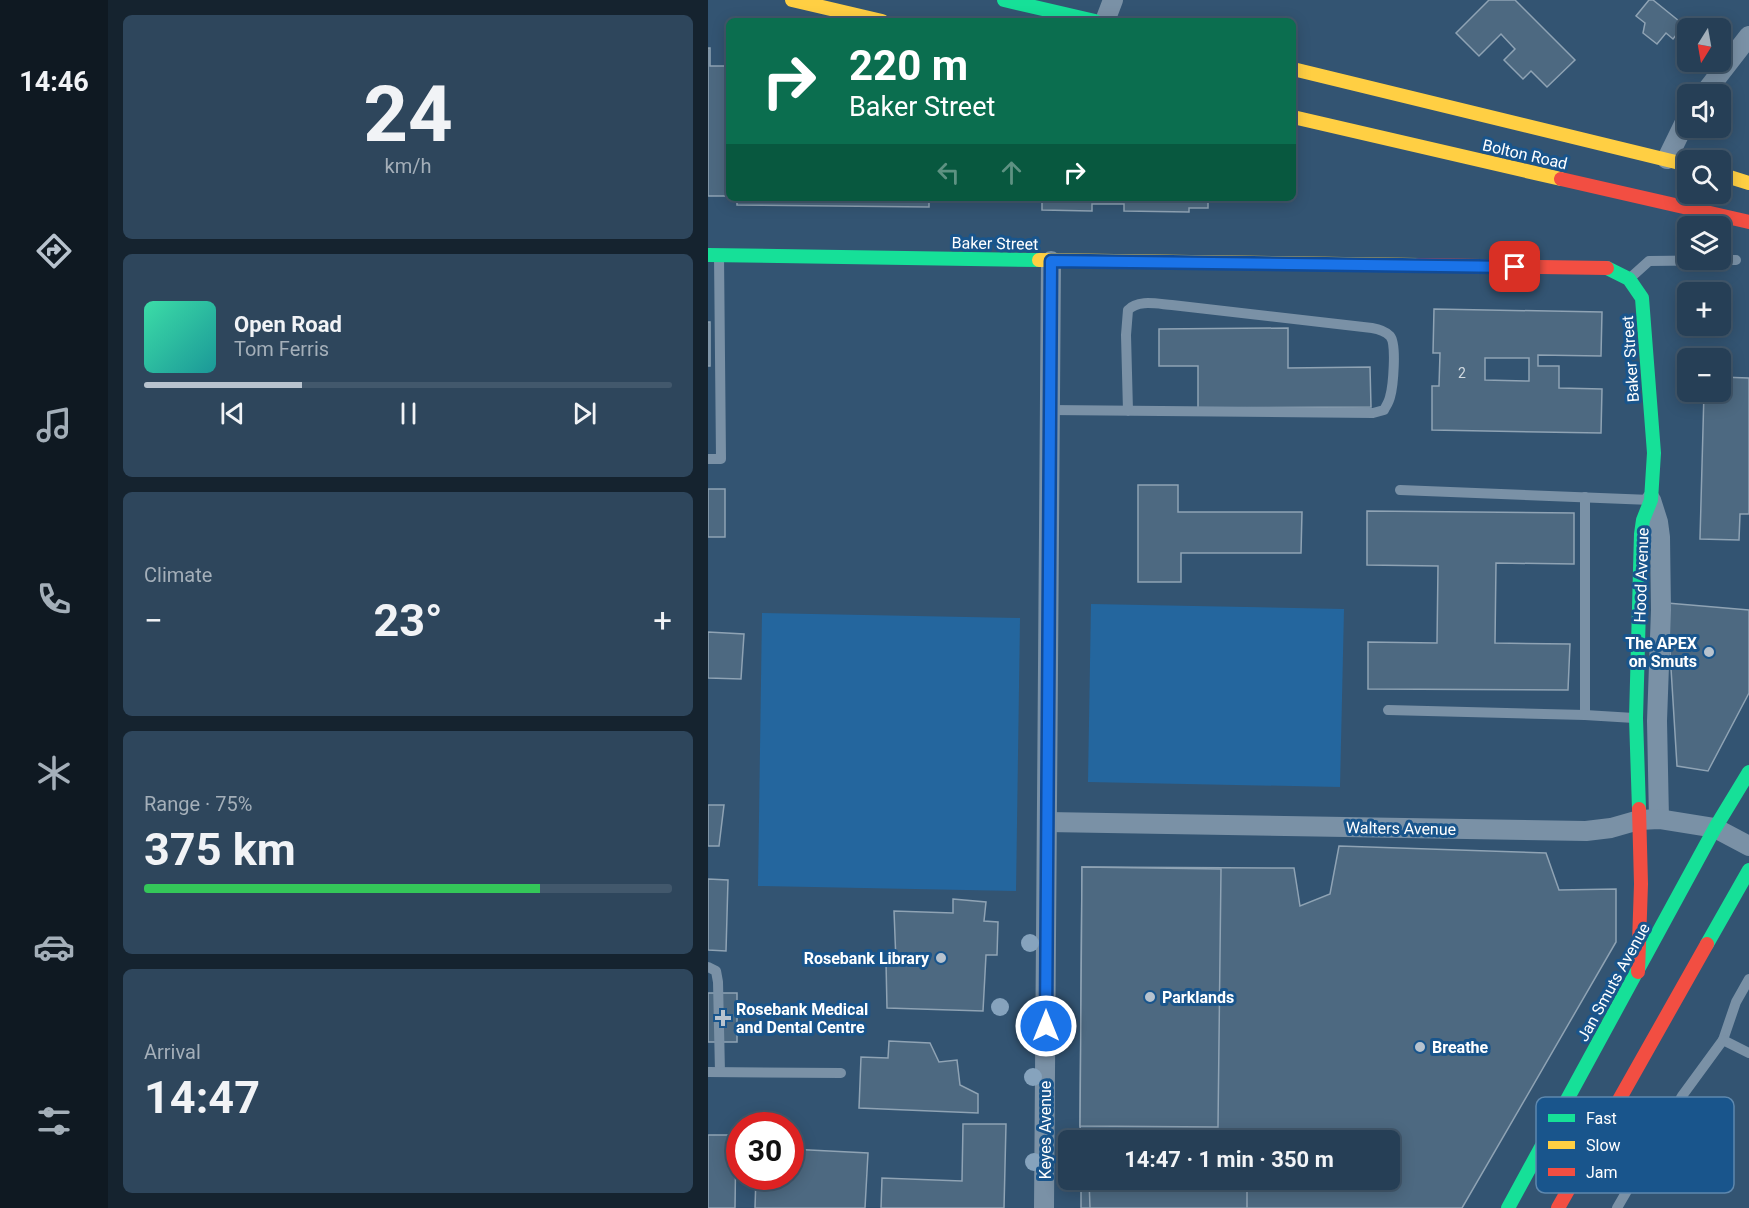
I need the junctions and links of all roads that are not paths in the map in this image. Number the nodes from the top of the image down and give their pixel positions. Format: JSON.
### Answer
{"nodes":[{"id":1,"x":792,"y":0,"type":"edge"},
{"id":2,"x":1004,"y":0,"type":"edge"},
{"id":3,"x":1113,"y":0,"type":"edge"},
{"id":4,"x":869,"y":18,"type":"edge"},
{"id":5,"x":1082,"y":18,"type":"edge"},
{"id":6,"x":1106,"y":18,"type":"edge"},
{"id":7,"x":1749,"y":36,"type":"edge"},
{"id":8,"x":1296,"y":70,"type":"edge"},
{"id":9,"x":1712,"y":84,"type":"edge"},
{"id":10,"x":1296,"y":118,"type":"edge"},
{"id":11,"x":1677,"y":138,"type":"edge"},
{"id":12,"x":1667,"y":159,"type":"junction"},
{"id":13,"x":1677,"y":162,"type":"edge"},
{"id":14,"x":1731,"y":177,"type":"edge"},
{"id":15,"x":1749,"y":183,"type":"edge"},
{"id":16,"x":1749,"y":222,"type":"edge"},
{"id":17,"x":713,"y":255,"type":"edge"},
{"id":18,"x":1736,"y":260,"type":"dead end"},
{"id":19,"x":1051,"y":261,"type":"junction"},
{"id":20,"x":1629,"y":279,"type":"junction"},
{"id":21,"x":1050,"y":410,"type":"junction"},
{"id":22,"x":1128,"y":411,"type":"junction"},
{"id":23,"x":708,"y":459,"type":"edge"},
{"id":24,"x":1400,"y":490,"type":"dead end"},
{"id":25,"x":1585,"y":497,"type":"junction"},
{"id":26,"x":1651,"y":500,"type":"junction"},
{"id":27,"x":1650,"y":561,"type":"junction"},
{"id":28,"x":1640,"y":609,"type":"junction"},
{"id":29,"x":1661,"y":610,"type":"junction"},
{"id":30,"x":1388,"y":710,"type":"dead end"},
{"id":31,"x":1585,"y":714,"type":"junction"},
{"id":32,"x":1636,"y":718,"type":"junction"},
{"id":33,"x":1657,"y":722,"type":"junction"},
{"id":34,"x":1749,"y":772,"type":"edge"},
{"id":35,"x":1649,"y":820,"type":"junction"},
{"id":36,"x":1047,"y":822,"type":"junction"},
{"id":37,"x":1715,"y":828,"type":"junction"},
{"id":38,"x":1749,"y":846,"type":"edge"},
{"id":39,"x":1749,"y":870,"type":"edge"},
{"id":40,"x":708,"y":967,"type":"edge"},
{"id":41,"x":1638,"y":972,"type":"junction"},
{"id":42,"x":1749,"y":980,"type":"edge"},
{"id":43,"x":1723,"y":1040,"type":"junction"},
{"id":44,"x":1749,"y":1053,"type":"edge"},
{"id":45,"x":714,"y":1072,"type":"edge"},
{"id":46,"x":841,"y":1073,"type":"dead end"},
{"id":47,"x":1569,"y":1097,"type":"edge"},
{"id":48,"x":1620,"y":1097,"type":"edge"},
{"id":49,"x":1681,"y":1097,"type":"edge"},
{"id":50,"x":1536,"y":1157,"type":"edge"},
{"id":51,"x":1566,"y":1193,"type":"edge"},
{"id":52,"x":1626,"y":1193,"type":"edge"},
{"id":53,"x":1044,"y":1208,"type":"edge"},
{"id":54,"x":1508,"y":1208,"type":"edge"},
{"id":55,"x":1557,"y":1208,"type":"edge"},
{"id":56,"x":1617,"y":1208,"type":"edge"}],
"edges":[{"from":1,"to":4,"type":"main road"},
{"from":2,"to":5,"type":"main road"},
{"from":3,"to":6,"type":"street"},
{"from":7,"to":9,"type":"street"},
{"from":8,"to":12,"type":"main road","name":"Bolton Road"},
{"from":10,"to":16,"type":"main road","name":"Bolton Road"},
{"from":11,"to":12,"type":"street"},
{"from":12,"to":13,"type":"main road","name":"Bolton Road"},
{"from":14,"to":15,"type":"main road"},
{"from":17,"to":19,"type":"main road","name":"Baker Street"},
{"from":17,"to":23,"type":"lane"},
{"from":18,"to":20,"type":"lane"},
{"from":19,"to":20,"type":"main road","name":"Baker Street"},
{"from":19,"to":21,"type":"street","name":"Keyes Avenue"},
{"from":20,"to":26,"type":"main road","name":"Baker Street"},
{"from":21,"to":22,"type":"lane"},
{"from":21,"to":36,"type":"street","name":"Keyes Avenue"},
{"from":22,"to":22,"type":"lane"},
{"from":24,"to":25,"type":"lane"},
{"from":25,"to":26,"type":"lane"},
{"from":25,"to":31,"type":"lane"},
{"from":26,"to":27,"type":"street","name":"Hood Avenue"},
{"from":27,"to":28,"type":"main road","name":"Hood Avenue"},
{"from":27,"to":29,"type":"street","name":"Hood Avenue"},
{"from":28,"to":29,"type":"street"},
{"from":28,"to":32,"type":"main road","name":"Hood Avenue"},
{"from":29,"to":33,"type":"street","name":"Hood Avenue"},
{"from":30,"to":31,"type":"lane"},
{"from":31,"to":32,"type":"lane"},
{"from":32,"to":33,"type":"lane"},
{"from":32,"to":35,"type":"main road","name":"Hood Avenue"},
{"from":33,"to":35,"type":"street","name":"Hood Avenue"},
{"from":34,"to":37,"type":"main road","name":"Jan Smuts Avenue"},
{"from":35,"to":36,"type":"street","name":"Walters Avenue"},
{"from":35,"to":37,"type":"street","name":"Walters Avenue"},
{"from":35,"to":41,"type":"main road","name":"Hood Avenue"},
{"from":36,"to":53,"type":"street","name":"Keyes Avenue"},
{"from":37,"to":38,"type":"street","name":"Walters Avenue"},
{"from":37,"to":41,"type":"main road","name":"Jan Smuts Avenue"},
{"from":39,"to":48,"type":"main road"},
{"from":40,"to":45,"type":"lane"},
{"from":41,"to":47,"type":"main road","name":"Jan Smuts Avenue"},
{"from":42,"to":43,"type":"lane"},
{"from":43,"to":44,"type":"lane"},
{"from":43,"to":49,"type":"lane"},
{"from":45,"to":46,"type":"lane"},
{"from":50,"to":54,"type":"main road","name":"Jan Smuts Avenue"},
{"from":51,"to":55,"type":"main road"},
{"from":52,"to":56,"type":"lane"}]}
